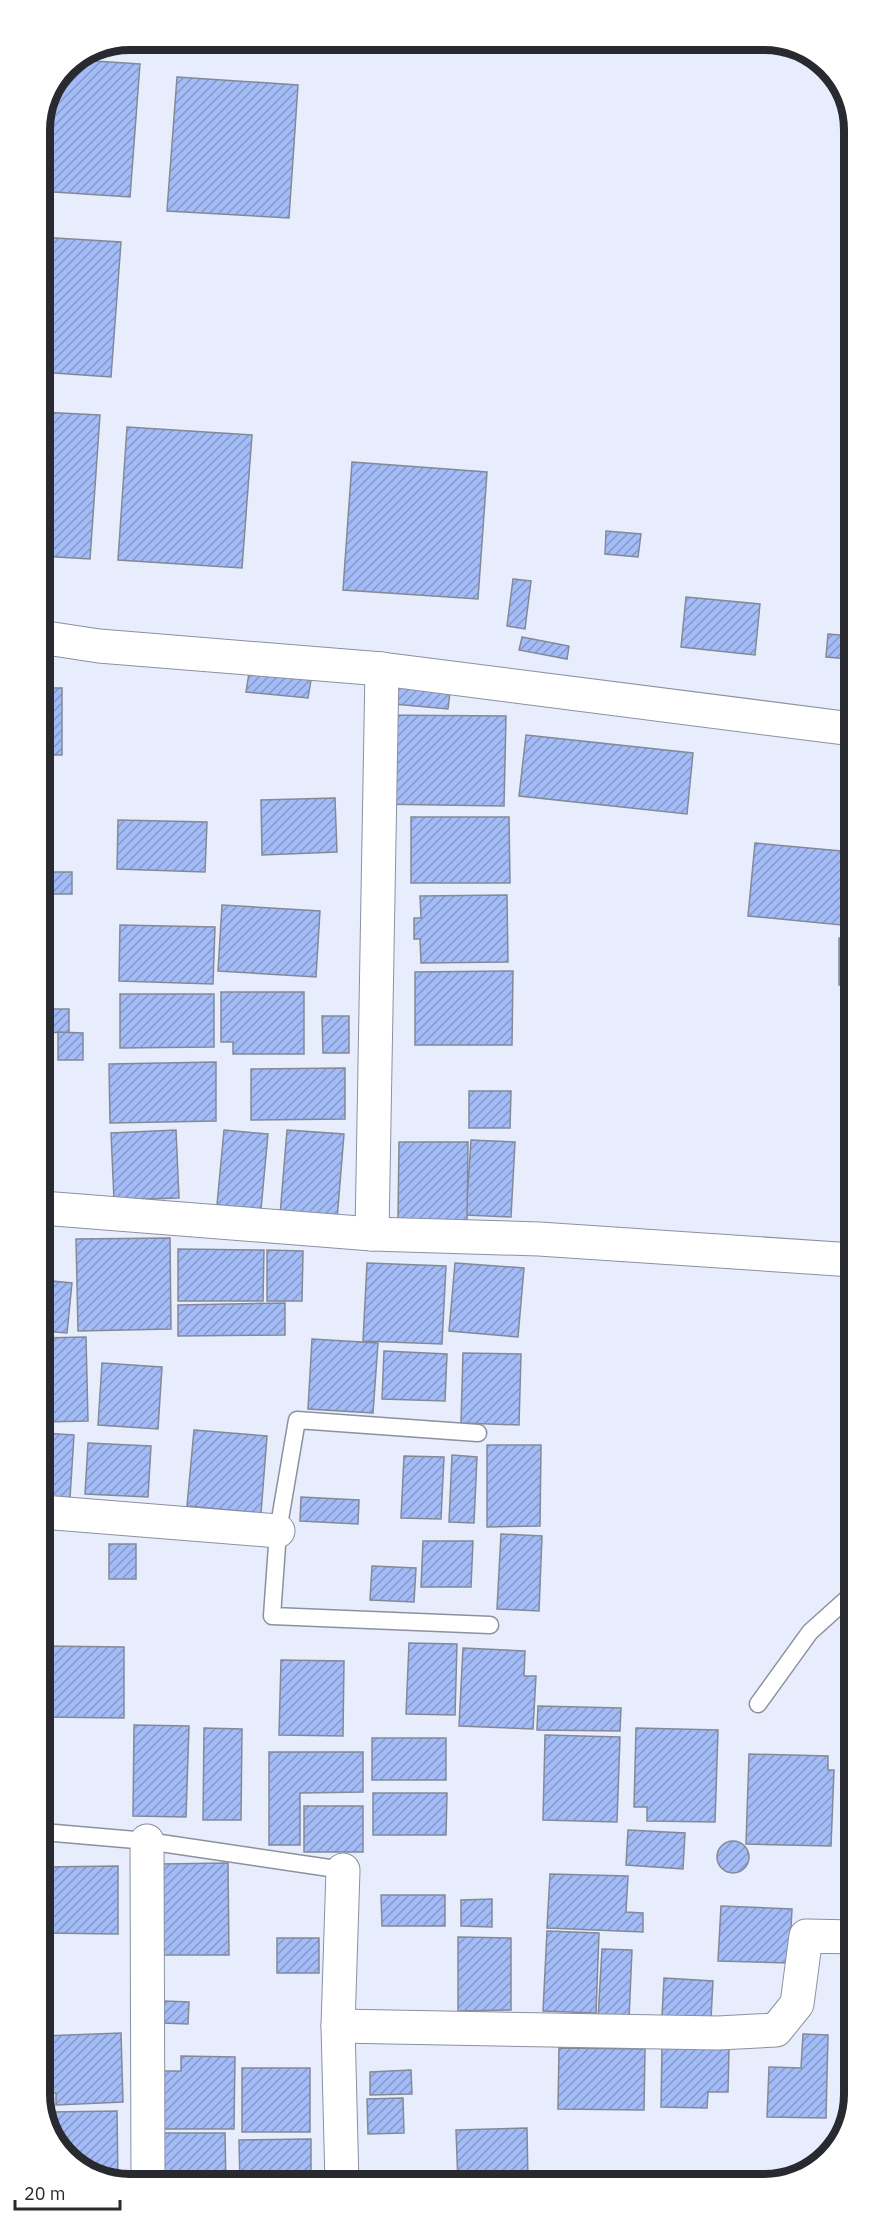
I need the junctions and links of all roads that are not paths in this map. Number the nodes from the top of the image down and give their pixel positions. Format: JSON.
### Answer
{"nodes":[{"id":1,"x":50,"y":638,"type":"edge"},
{"id":2,"x":382,"y":669,"type":"junction"},
{"id":3,"x":844,"y":728,"type":"edge"},
{"id":4,"x":49,"y":1209,"type":"edge"},
{"id":5,"x":372,"y":1234,"type":"junction"},
{"id":6,"x":844,"y":1259,"type":"edge"},
{"id":7,"x":478,"y":1433,"type":"dead end"},
{"id":8,"x":49,"y":1513,"type":"edge"},
{"id":9,"x":278,"y":1532,"type":"junction"},
{"id":10,"x":844,"y":1601,"type":"edge"},
{"id":11,"x":490,"y":1625,"type":"dead end"},
{"id":12,"x":758,"y":1704,"type":"dead end"},
{"id":13,"x":49,"y":1833,"type":"edge"},
{"id":14,"x":147,"y":1841,"type":"junction"},
{"id":15,"x":343,"y":1870,"type":"joint"},
{"id":16,"x":844,"y":1937,"type":"edge"},
{"id":17,"x":338,"y":2026,"type":"junction"},
{"id":18,"x":148,"y":2174,"type":"edge"},
{"id":19,"x":342,"y":2174,"type":"edge"}],
"edges":[{"from":1,"to":2,"type":"street"},
{"from":2,"to":3,"type":"street"},
{"from":2,"to":5,"type":"street"},
{"from":4,"to":5,"type":"street"},
{"from":5,"to":6,"type":"street"},
{"from":7,"to":9,"type":"lane"},
{"from":8,"to":9,"type":"street"},
{"from":9,"to":11,"type":"lane"},
{"from":10,"to":12,"type":"lane"},
{"from":13,"to":14,"type":"lane"},
{"from":14,"to":15,"type":"lane"},
{"from":14,"to":18,"type":"street"},
{"from":15,"to":17,"type":"street"},
{"from":16,"to":17,"type":"street"},
{"from":17,"to":19,"type":"street"}]}
